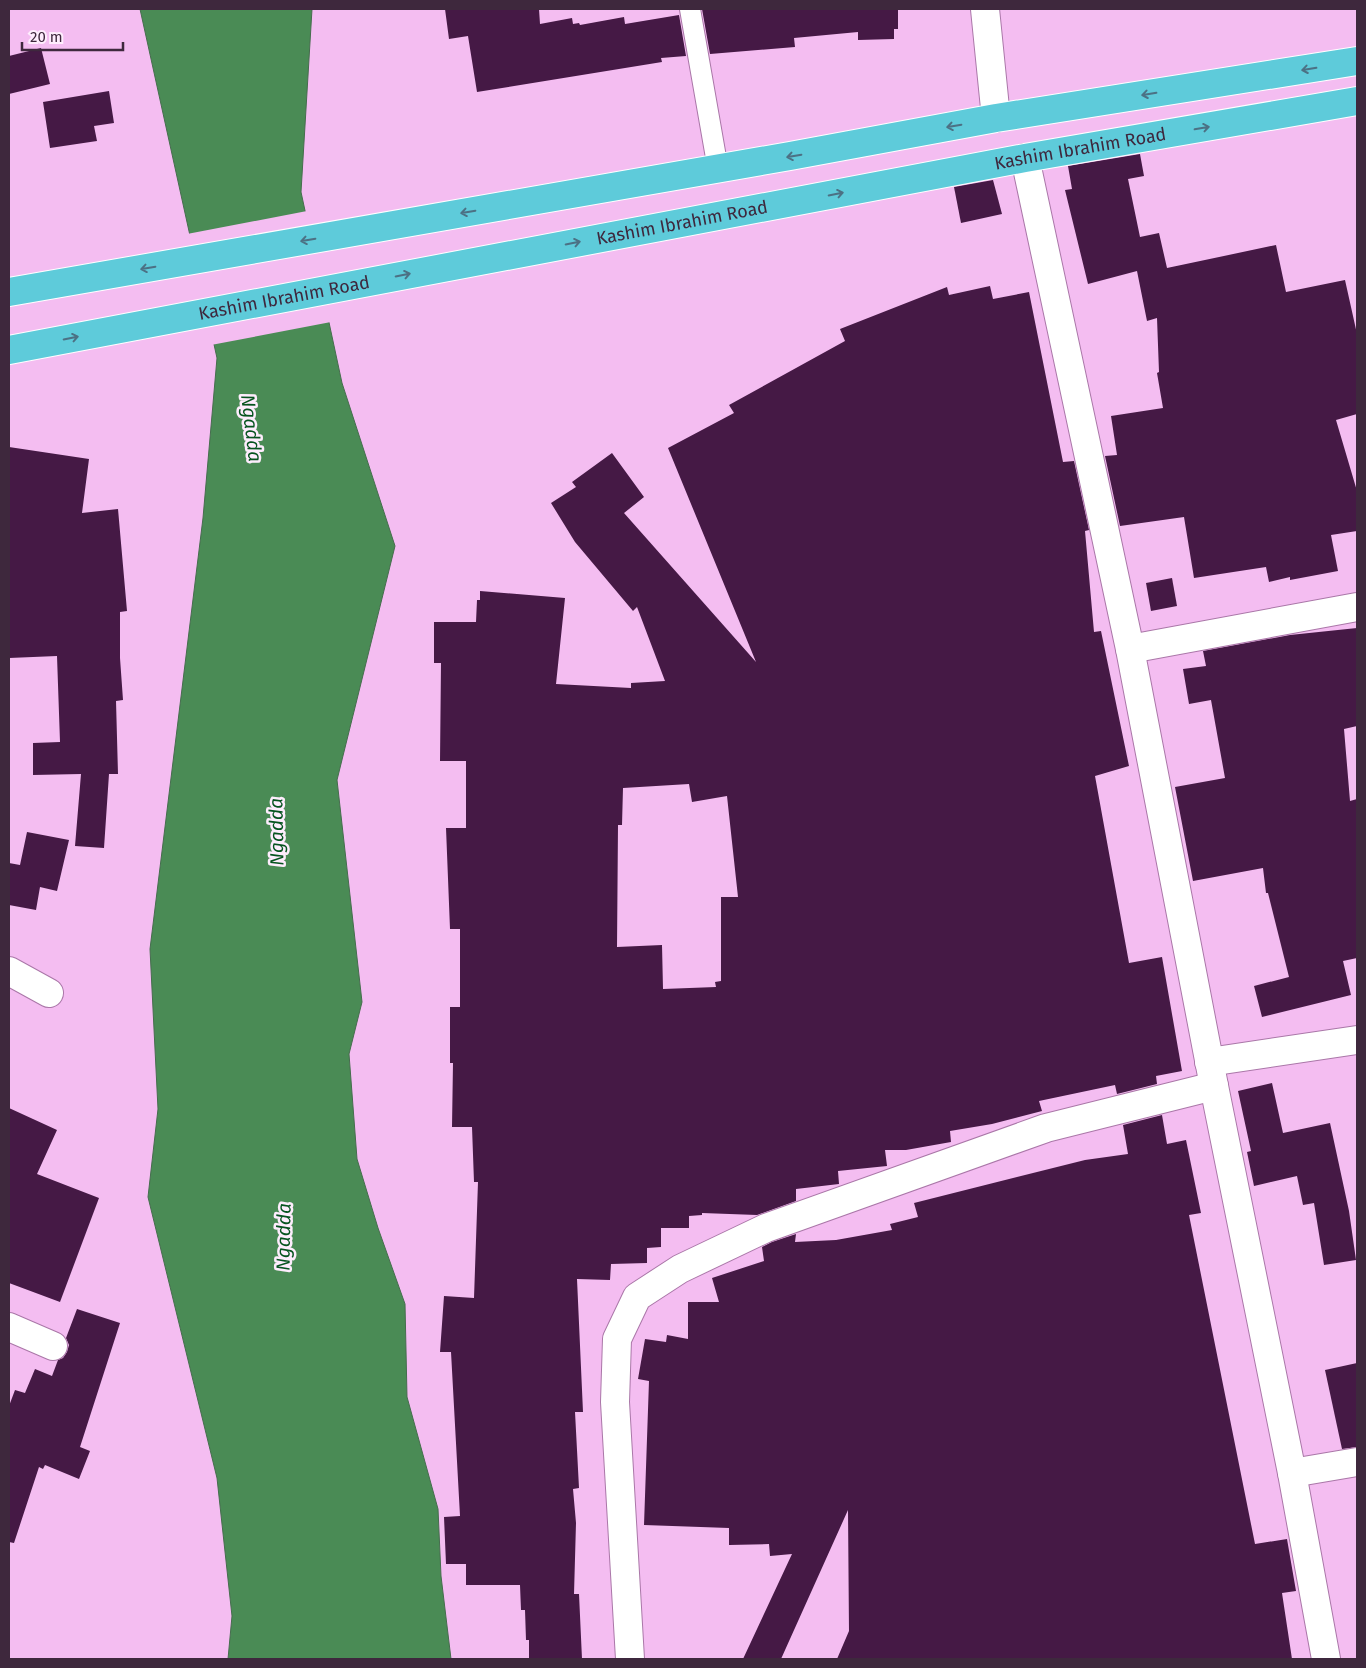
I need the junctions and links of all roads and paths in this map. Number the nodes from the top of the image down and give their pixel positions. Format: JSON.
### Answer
{"nodes":[{"id":1,"x":690,"y":9,"type":"edge"},
{"id":2,"x":985,"y":9,"type":"edge"},
{"id":3,"x":1357,"y":61,"type":"edge"},
{"id":4,"x":1357,"y":101,"type":"edge"},
{"id":5,"x":996,"y":118,"type":"junction"},
{"id":6,"x":1025,"y":158,"type":"junction"},
{"id":7,"x":718,"y":169,"type":"junction"},
{"id":8,"x":11,"y":292,"type":"edge"},
{"id":9,"x":16,"y":348,"type":"edge"},
{"id":10,"x":1357,"y":607,"type":"edge"},
{"id":11,"x":1130,"y":649,"type":"junction"},
{"id":12,"x":9,"y":971,"type":"edge"},
{"id":13,"x":49,"y":993,"type":"dead end"},
{"id":14,"x":1357,"y":1040,"type":"edge"},
{"id":15,"x":1212,"y":1074,"type":"junction"},
{"id":16,"x":9,"y":1326,"type":"edge"},
{"id":17,"x":53,"y":1346,"type":"dead end"},
{"id":18,"x":1357,"y":1462,"type":"edge"},
{"id":19,"x":1292,"y":1473,"type":"junction"},
{"id":20,"x":630,"y":1659,"type":"edge"},
{"id":21,"x":1326,"y":1659,"type":"edge"}],
"edges":[{"from":1,"to":7,"type":"lane"},
{"from":2,"to":5,"type":"street"},
{"from":3,"to":5,"type":"highway","one_way":true},
{"from":6,"to":4,"type":"highway","name":"Kashim Ibrahim Road","one_way":true},
{"from":5,"to":7,"type":"highway","one_way":true},
{"from":9,"to":6,"type":"highway","name":"Kashim Ibrahim Road","one_way":true},
{"from":6,"to":11,"type":"street"},
{"from":7,"to":8,"type":"highway","one_way":true},
{"from":10,"to":11,"type":"street"},
{"from":11,"to":15,"type":"street"},
{"from":12,"to":13,"type":"street"},
{"from":14,"to":15,"type":"street"},
{"from":15,"to":19,"type":"street"},
{"from":15,"to":20,"type":"street"},
{"from":16,"to":17,"type":"street"},
{"from":18,"to":19,"type":"street"},
{"from":19,"to":21,"type":"street"}]}
